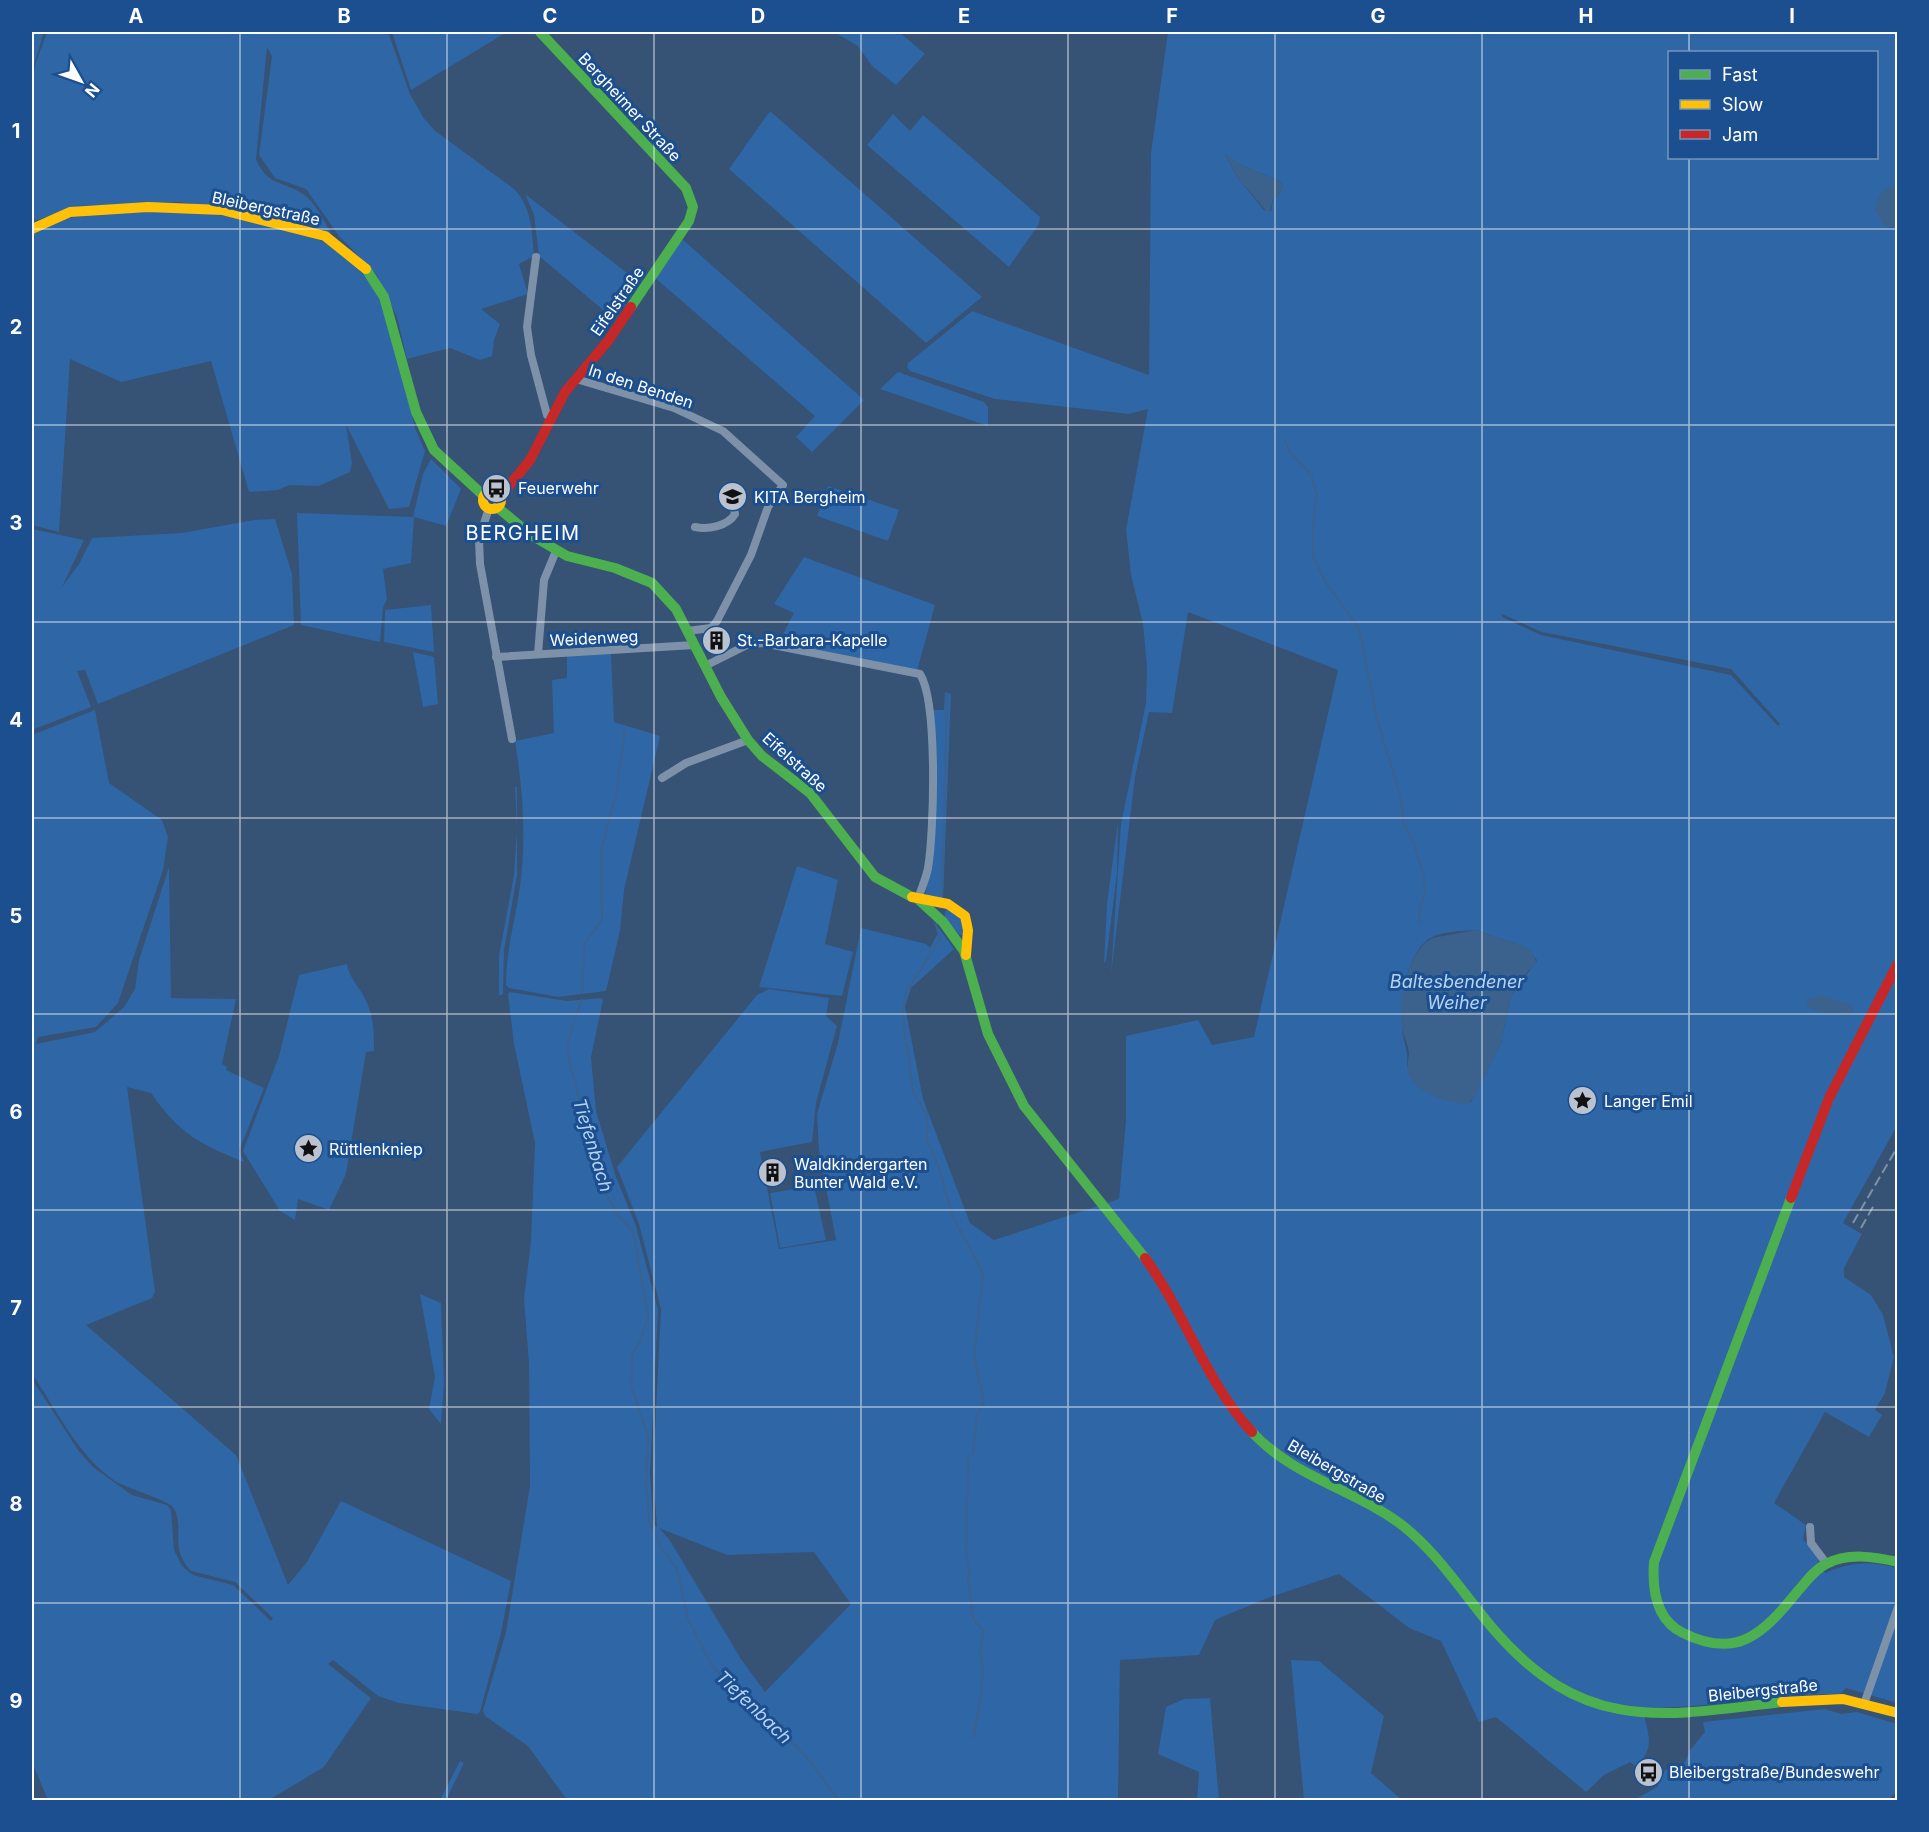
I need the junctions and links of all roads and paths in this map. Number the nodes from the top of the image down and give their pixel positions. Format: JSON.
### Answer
{"nodes":[{"id":1,"x":540,"y":32,"type":"edge"},
{"id":2,"x":693,"y":207,"type":"joint"},
{"id":3,"x":32,"y":229,"type":"edge"},
{"id":4,"x":537,"y":257,"type":"dead end"},
{"id":5,"x":576,"y":379,"type":"junction"},
{"id":6,"x":552,"y":418,"type":"junction"},
{"id":7,"x":497,"y":506,"type":"junction"},
{"id":8,"x":734,"y":509,"type":"dead end"},
{"id":9,"x":695,"y":528,"type":"dead end"},
{"id":10,"x":556,"y":551,"type":"junction"},
{"id":11,"x":687,"y":631,"type":"junction"},
{"id":12,"x":694,"y":645,"type":"junction"},
{"id":13,"x":538,"y":654,"type":"junction"},
{"id":14,"x":496,"y":657,"type":"junction"},
{"id":15,"x":705,"y":666,"type":"junction"},
{"id":16,"x":512,"y":739,"type":"dead end"},
{"id":17,"x":748,"y":740,"type":"junction"},
{"id":18,"x":662,"y":778,"type":"dead end"},
{"id":19,"x":918,"y":899,"type":"junction"},
{"id":20,"x":948,"y":904,"type":"junction"},
{"id":21,"x":939,"y":917,"type":"junction"},
{"id":22,"x":954,"y":935,"type":"junction"},
{"id":23,"x":967,"y":938,"type":"junction"},
{"id":24,"x":966,"y":955,"type":"junction"},
{"id":25,"x":1898,"y":963,"type":"edge"},
{"id":26,"x":1809,"y":1527,"type":"dead end"},
{"id":27,"x":1898,"y":1562,"type":"edge"},
{"id":28,"x":1826,"y":1563,"type":"junction"},
{"id":29,"x":1898,"y":1607,"type":"edge"},
{"id":30,"x":1864,"y":1704,"type":"junction"},
{"id":31,"x":1898,"y":1713,"type":"edge"}],
"edges":[{"from":1,"to":2,"type":"street","name":"Bergheimer Straße"},
{"from":2,"to":5,"type":"street","name":"Eifelstraße"},
{"from":3,"to":7,"type":"street","name":"Bleibergstraße"},
{"from":4,"to":6,"type":"street"},
{"from":5,"to":6,"type":"street","name":"Eifelstraße"},
{"from":5,"to":11,"type":"street","name":"In den Benden"},
{"from":6,"to":7,"type":"street","name":"Eifelstraße"},
{"from":7,"to":10,"type":"street","name":"Eifelstraße"},
{"from":7,"to":14,"type":"street"},
{"from":8,"to":9,"type":"street"},
{"from":10,"to":11,"type":"street","name":"Eifelstraße"},
{"from":10,"to":13,"type":"street"},
{"from":11,"to":12,"type":"street","name":"Eifelstraße"},
{"from":12,"to":13,"type":"street","name":"Weidenweg"},
{"from":12,"to":15,"type":"street","name":"Eifelstraße"},
{"from":13,"to":14,"type":"street","name":"Weidenweg"},
{"from":14,"to":16,"type":"street"},
{"from":15,"to":17,"type":"street","name":"Eifelstraße"},
{"from":15,"to":19,"type":"street"},
{"from":17,"to":18,"type":"street"},
{"from":17,"to":19,"type":"street","name":"Eifelstraße"},
{"from":19,"to":20,"type":"street"},
{"from":19,"to":21,"type":"street","name":"Bleibergstraße"},
{"from":20,"to":21,"type":"street"},
{"from":20,"to":23,"type":"street","name":"Bleibergstraße"},
{"from":21,"to":22,"type":"street","name":"Bleibergstraße"},
{"from":22,"to":23,"type":"street"},
{"from":22,"to":24,"type":"street","name":"Bleibergstraße"},
{"from":23,"to":24,"type":"street","name":"Bleibergstraße"},
{"from":24,"to":30,"type":"street","name":"Bleibergstraße"},
{"from":25,"to":28,"type":"street"},
{"from":26,"to":28,"type":"street"},
{"from":27,"to":28,"type":"street"},
{"from":29,"to":30,"type":"street"},
{"from":30,"to":31,"type":"street","name":"Bleibergstraße"}]}
